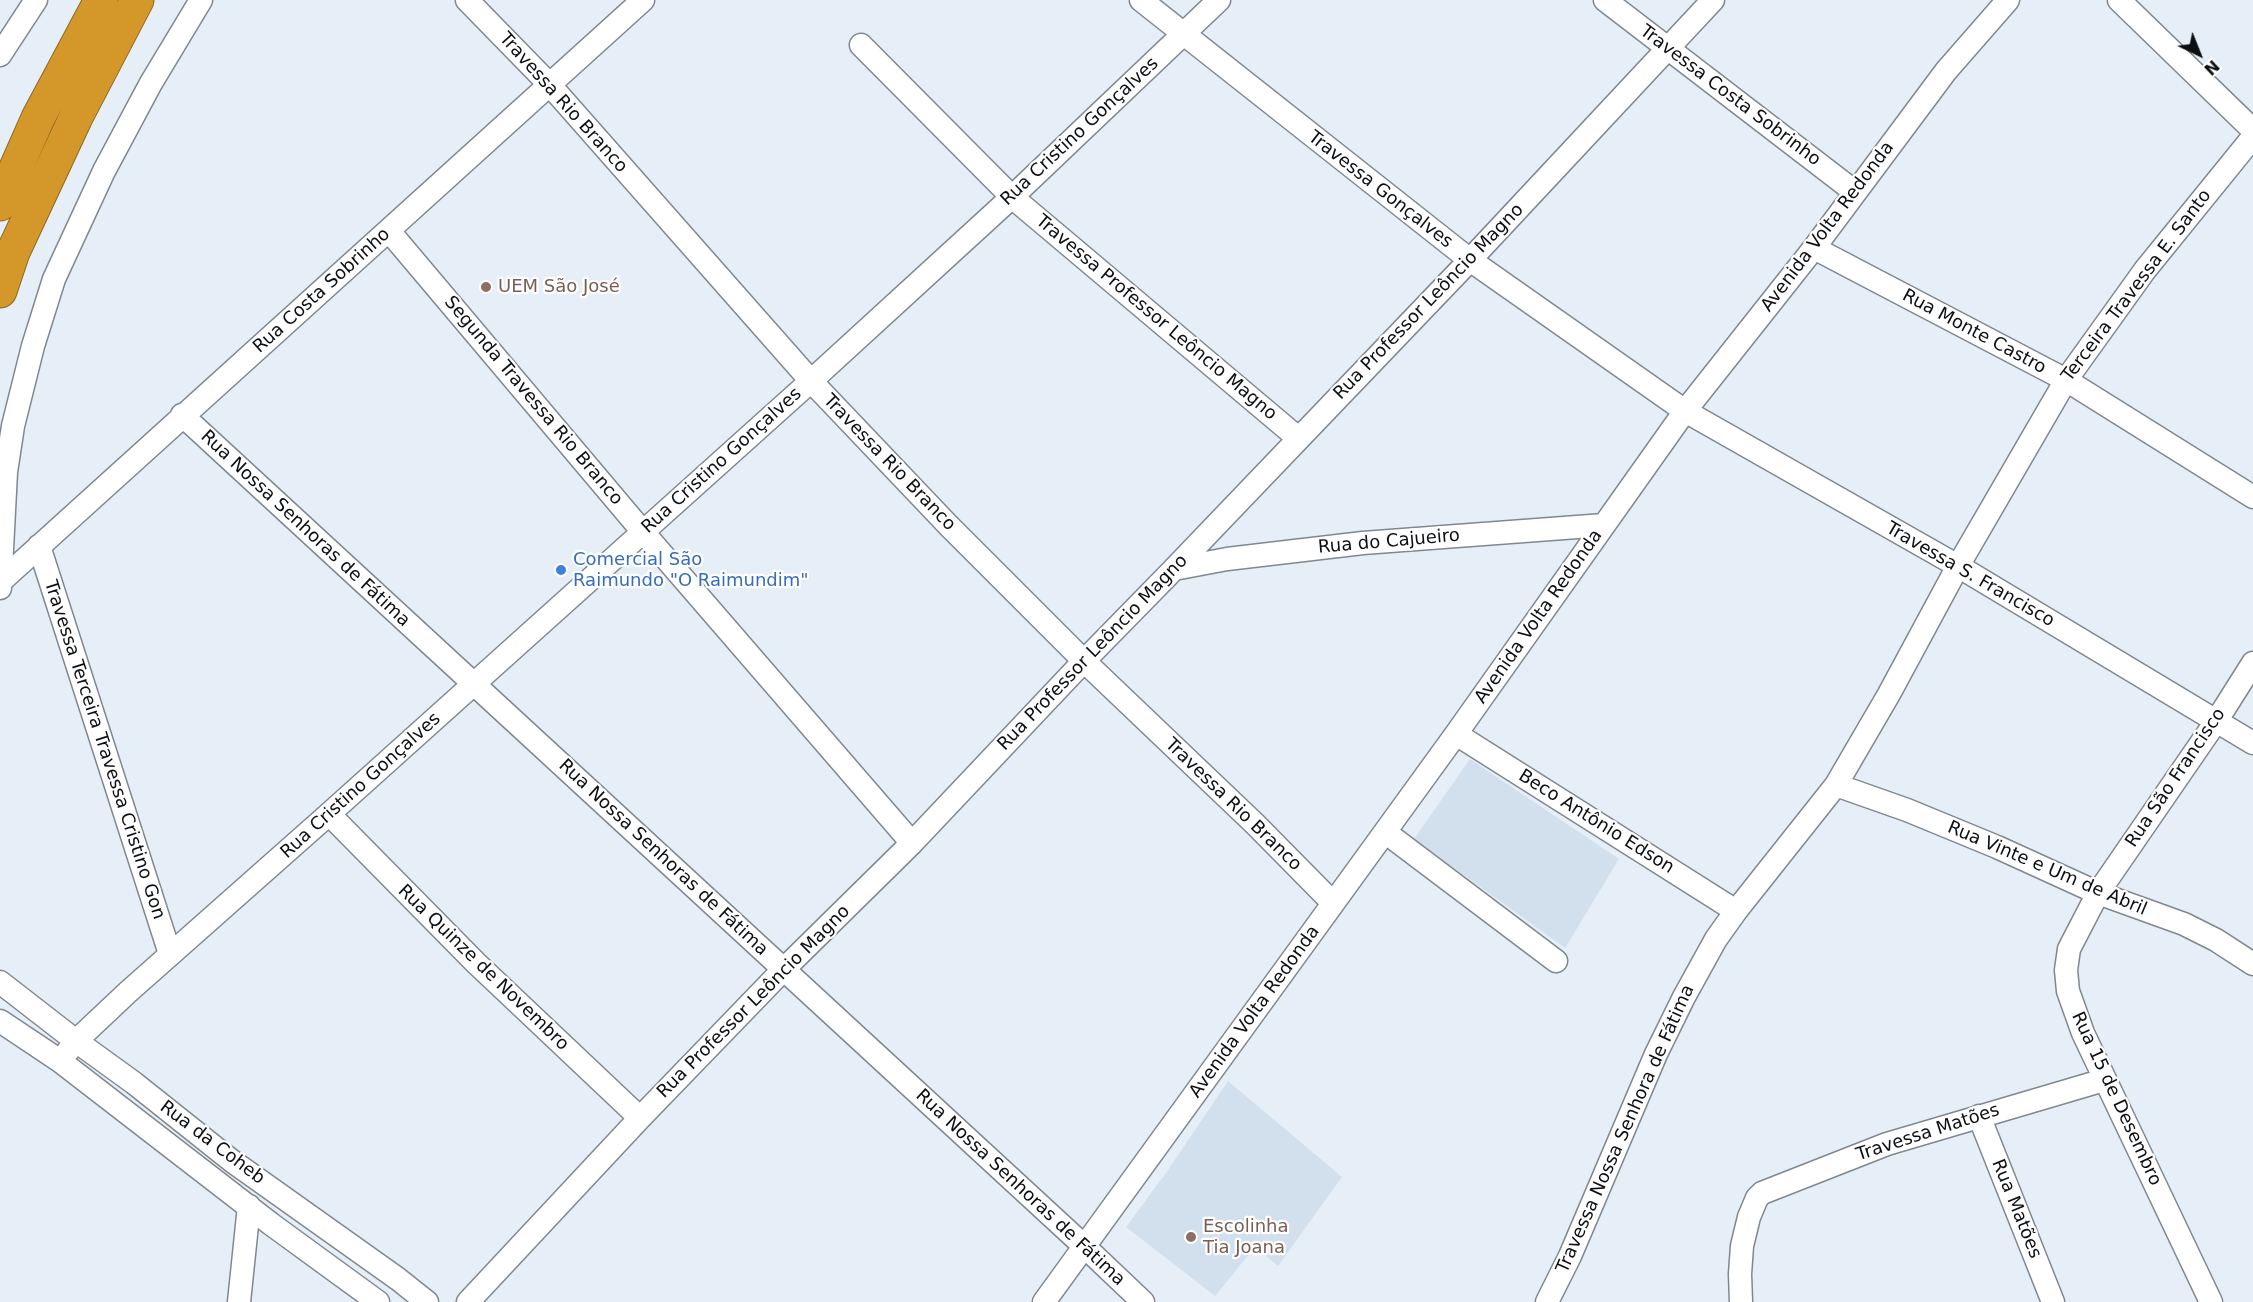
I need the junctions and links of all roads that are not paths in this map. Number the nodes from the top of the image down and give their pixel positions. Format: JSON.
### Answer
{"nodes":[{"id":1,"x":36,"y":0,"type":"edge"},
{"id":2,"x":101,"y":0,"type":"edge"},
{"id":3,"x":137,"y":0,"type":"edge"},
{"id":4,"x":201,"y":0,"type":"edge"},
{"id":5,"x":467,"y":0,"type":"edge"},
{"id":6,"x":644,"y":0,"type":"edge"},
{"id":7,"x":1142,"y":0,"type":"edge"},
{"id":8,"x":1219,"y":0,"type":"edge"},
{"id":9,"x":1605,"y":0,"type":"edge"},
{"id":10,"x":1713,"y":0,"type":"edge"},
{"id":11,"x":2008,"y":0,"type":"edge"},
{"id":12,"x":2119,"y":0,"type":"edge"},
{"id":13,"x":1183,"y":34,"type":"junction"},
{"id":14,"x":861,"y":45,"type":"dead end"},
{"id":15,"x":1669,"y":49,"type":"junction"},
{"id":16,"x":0,"y":55,"type":"edge"},
{"id":17,"x":549,"y":84,"type":"junction"},
{"id":18,"x":2253,"y":130,"type":"edge"},
{"id":19,"x":2253,"y":137,"type":"edge"},
{"id":20,"x":1855,"y":192,"type":"junction"},
{"id":21,"x":1012,"y":197,"type":"junction"},
{"id":22,"x":0,"y":204,"type":"edge"},
{"id":23,"x":389,"y":231,"type":"junction"},
{"id":24,"x":1814,"y":249,"type":"junction"},
{"id":25,"x":1470,"y":260,"type":"junction"},
{"id":26,"x":0,"y":291,"type":"edge"},
{"id":27,"x":2066,"y":380,"type":"junction"},
{"id":28,"x":811,"y":381,"type":"junction"},
{"id":29,"x":1685,"y":411,"type":"junction"},
{"id":30,"x":182,"y":416,"type":"junction"},
{"id":31,"x":1298,"y":438,"type":"junction"},
{"id":32,"x":2253,"y":497,"type":"edge"},
{"id":33,"x":1604,"y":525,"type":"junction"},
{"id":34,"x":643,"y":532,"type":"junction"},
{"id":35,"x":39,"y":546,"type":"junction"},
{"id":36,"x":1958,"y":566,"type":"junction"},
{"id":37,"x":1174,"y":569,"type":"junction"},
{"id":38,"x":1,"y":587,"type":"edge"},
{"id":39,"x":1084,"y":661,"type":"junction"},
{"id":40,"x":2253,"y":663,"type":"edge"},
{"id":41,"x":473,"y":685,"type":"junction"},
{"id":42,"x":2217,"y":720,"type":"junction"},
{"id":43,"x":1456,"y":734,"type":"junction"},
{"id":44,"x":2253,"y":742,"type":"edge"},
{"id":45,"x":1836,"y":785,"type":"junction"},
{"id":46,"x":330,"y":814,"type":"junction"},
{"id":47,"x":1385,"y":832,"type":"junction"},
{"id":48,"x":912,"y":843,"type":"junction"},
{"id":49,"x":2098,"y":893,"type":"junction"},
{"id":50,"x":1333,"y":903,"type":"junction"},
{"id":51,"x":1736,"y":911,"type":"junction"},
{"id":52,"x":170,"y":954,"type":"junction"},
{"id":53,"x":1556,"y":961,"type":"dead end"},
{"id":54,"x":2253,"y":964,"type":"edge"},
{"id":55,"x":783,"y":970,"type":"junction"},
{"id":56,"x":0,"y":982,"type":"edge"},
{"id":57,"x":0,"y":1021,"type":"edge"},
{"id":58,"x":76,"y":1041,"type":"junction"},
{"id":59,"x":60,"y":1061,"type":"junction"},
{"id":60,"x":2104,"y":1080,"type":"junction"},
{"id":61,"x":1979,"y":1116,"type":"junction"},
{"id":62,"x":640,"y":1118,"type":"junction"},
{"id":63,"x":249,"y":1206,"type":"junction"},
{"id":64,"x":1084,"y":1246,"type":"junction"},
{"id":65,"x":239,"y":1302,"type":"edge"},
{"id":66,"x":378,"y":1302,"type":"edge"},
{"id":67,"x":427,"y":1302,"type":"edge"},
{"id":68,"x":468,"y":1302,"type":"edge"},
{"id":69,"x":1036,"y":1302,"type":"edge"},
{"id":70,"x":1044,"y":1302,"type":"edge"},
{"id":71,"x":1143,"y":1302,"type":"edge"},
{"id":72,"x":1547,"y":1302,"type":"edge"},
{"id":73,"x":1741,"y":1302,"type":"edge"},
{"id":74,"x":2053,"y":1302,"type":"edge"},
{"id":75,"x":2211,"y":1302,"type":"edge"}],
"edges":[{"from":1,"to":16,"type":"street"},
{"from":2,"to":22,"type":"highway"},
{"from":3,"to":26,"type":"highway"},
{"from":4,"to":38,"type":"street"},
{"from":5,"to":17,"type":"street","name":"Travessa Rio Branco"},
{"from":6,"to":17,"type":"street","name":"Rua Costa Sobrinho"},
{"from":7,"to":13,"type":"street","name":"Travessa Gonçalves"},
{"from":8,"to":13,"type":"street","name":"Rua Cristino Gonçalves"},
{"from":9,"to":15,"type":"street","name":"Travessa Costa Sobrinho"},
{"from":10,"to":15,"type":"street","name":"Rua Professor Leôncio Magno"},
{"from":11,"to":20,"type":"street","name":"Avenida Volta Redonda"},
{"from":12,"to":18,"type":"street"},
{"from":13,"to":21,"type":"street","name":"Rua Cristino Gonçalves"},
{"from":13,"to":25,"type":"street","name":"Travessa Gonçalves"},
{"from":14,"to":21,"type":"street","name":"Travessa Professor Leôncio Magno"},
{"from":15,"to":20,"type":"street","name":"Travessa Costa Sobrinho"},
{"from":15,"to":25,"type":"street","name":"Rua Professor Leôncio Magno"},
{"from":17,"to":23,"type":"street","name":"Rua Costa Sobrinho"},
{"from":17,"to":28,"type":"street","name":"Travessa Rio Branco"},
{"from":19,"to":27,"type":"street","name":"Terceira Travessa E. Santo"},
{"from":20,"to":24,"type":"street","name":"Avenida Volta Redonda"},
{"from":21,"to":28,"type":"street","name":"Rua Cristino Gonçalves"},
{"from":21,"to":31,"type":"street","name":"Travessa Professor Leôncio Magno"},
{"from":23,"to":30,"type":"street","name":"Rua Costa Sobrinho"},
{"from":23,"to":34,"type":"street","name":"Segunda Travessa Rio Branco"},
{"from":24,"to":27,"type":"street","name":"Rua Monte Castro"},
{"from":24,"to":29,"type":"street","name":"Avenida Volta Redonda"},
{"from":25,"to":29,"type":"street","name":"Travessa Gonçalves"},
{"from":25,"to":31,"type":"street","name":"Rua Professor Leôncio Magno"},
{"from":27,"to":32,"type":"street","name":"Rua Monte Castro"},
{"from":27,"to":36,"type":"street","name":"Terceira Travessa E. Santo"},
{"from":28,"to":34,"type":"street","name":"Rua Cristino Gonçalves"},
{"from":28,"to":39,"type":"street","name":"Travessa Rio Branco"},
{"from":29,"to":33,"type":"street","name":"Avenida Volta Redonda"},
{"from":29,"to":36,"type":"street","name":"Travessa S. Francisco"},
{"from":30,"to":35,"type":"street","name":"Rua Costa Sobrinho"},
{"from":30,"to":41,"type":"street","name":"Rua Nossa Senhoras de Fátima"},
{"from":31,"to":37,"type":"street","name":"Rua Professor Leôncio Magno"},
{"from":33,"to":37,"type":"street","name":"Rua do Cajueiro"},
{"from":33,"to":43,"type":"street","name":"Avenida Volta Redonda"},
{"from":34,"to":41,"type":"street","name":"Rua Cristino Gonçalves"},
{"from":34,"to":48,"type":"street","name":"Segunda Travessa Rio Branco"},
{"from":35,"to":38,"type":"street","name":"Rua Costa Sobrinho"},
{"from":35,"to":52,"type":"street","name":"Travessa Terceira Travessa Cristino Gon"},
{"from":36,"to":42,"type":"street","name":"Travessa S. Francisco"},
{"from":36,"to":45,"type":"street","name":"Terceira Travessa E. Santo"},
{"from":37,"to":39,"type":"street","name":"Rua Professor Leôncio Magno"},
{"from":39,"to":48,"type":"street","name":"Rua Professor Leôncio Magno"},
{"from":39,"to":50,"type":"street","name":"Travessa Rio Branco"},
{"from":40,"to":42,"type":"street","name":"Rua São Francisco"},
{"from":41,"to":46,"type":"street","name":"Rua Cristino Gonçalves"},
{"from":41,"to":55,"type":"street","name":"Rua Nossa Senhoras de Fátima"},
{"from":42,"to":44,"type":"street","name":"Travessa S. Francisco"},
{"from":42,"to":49,"type":"street","name":"Rua São Francisco"},
{"from":43,"to":47,"type":"street","name":"Avenida Volta Redonda"},
{"from":43,"to":51,"type":"street","name":"Beco Antônio Edson"},
{"from":45,"to":49,"type":"street","name":"Rua Vinte e Um de Abril"},
{"from":45,"to":51,"type":"street","name":"Travessa Nossa Senhora de Fátima"},
{"from":46,"to":52,"type":"street","name":"Rua Cristino Gonçalves"},
{"from":46,"to":62,"type":"street","name":"Rua Quinze de Novembro"},
{"from":47,"to":50,"type":"street","name":"Avenida Volta Redonda"},
{"from":47,"to":53,"type":"street"},
{"from":48,"to":55,"type":"street","name":"Rua Professor Leôncio Magno"},
{"from":49,"to":54,"type":"street","name":"Rua Vinte e Um de Abril"},
{"from":49,"to":60,"type":"street","name":"Rua 15 de Desembro"},
{"from":50,"to":64,"type":"street","name":"Avenida Volta Redonda"},
{"from":51,"to":72,"type":"street","name":"Travessa Nossa Senhora de Fátima"},
{"from":52,"to":58,"type":"street","name":"Rua Cristino Gonçalves"},
{"from":55,"to":62,"type":"street","name":"Rua Professor Leôncio Magno"},
{"from":55,"to":64,"type":"street","name":"Rua Nossa Senhoras de Fátima"},
{"from":56,"to":58,"type":"street","name":"Rua da Coheb"},
{"from":57,"to":59,"type":"street","name":"Rua da Coheb"},
{"from":58,"to":59,"type":"street","name":"Rua Cristino Gonçalves"},
{"from":58,"to":67,"type":"street","name":"Rua da Coheb"},
{"from":59,"to":63,"type":"street","name":"Rua da Coheb"},
{"from":60,"to":61,"type":"street","name":"Travessa Matões"},
{"from":60,"to":75,"type":"street","name":"Rua 15 de Desembro"},
{"from":61,"to":73,"type":"street","name":"Travessa Matões"},
{"from":61,"to":74,"type":"street","name":"Rua Matões"},
{"from":62,"to":68,"type":"street","name":"Rua Professor Leôncio Magno"},
{"from":63,"to":65,"type":"street"},
{"from":63,"to":66,"type":"street","name":"Rua da Coheb"},
{"from":64,"to":69,"type":"street","name":"Avenida Volta Redonda"},
{"from":64,"to":70,"type":"street","name":"Avenida Volta Redonda"},
{"from":64,"to":71,"type":"street","name":"Rua Nossa Senhoras de Fátima"}]}
